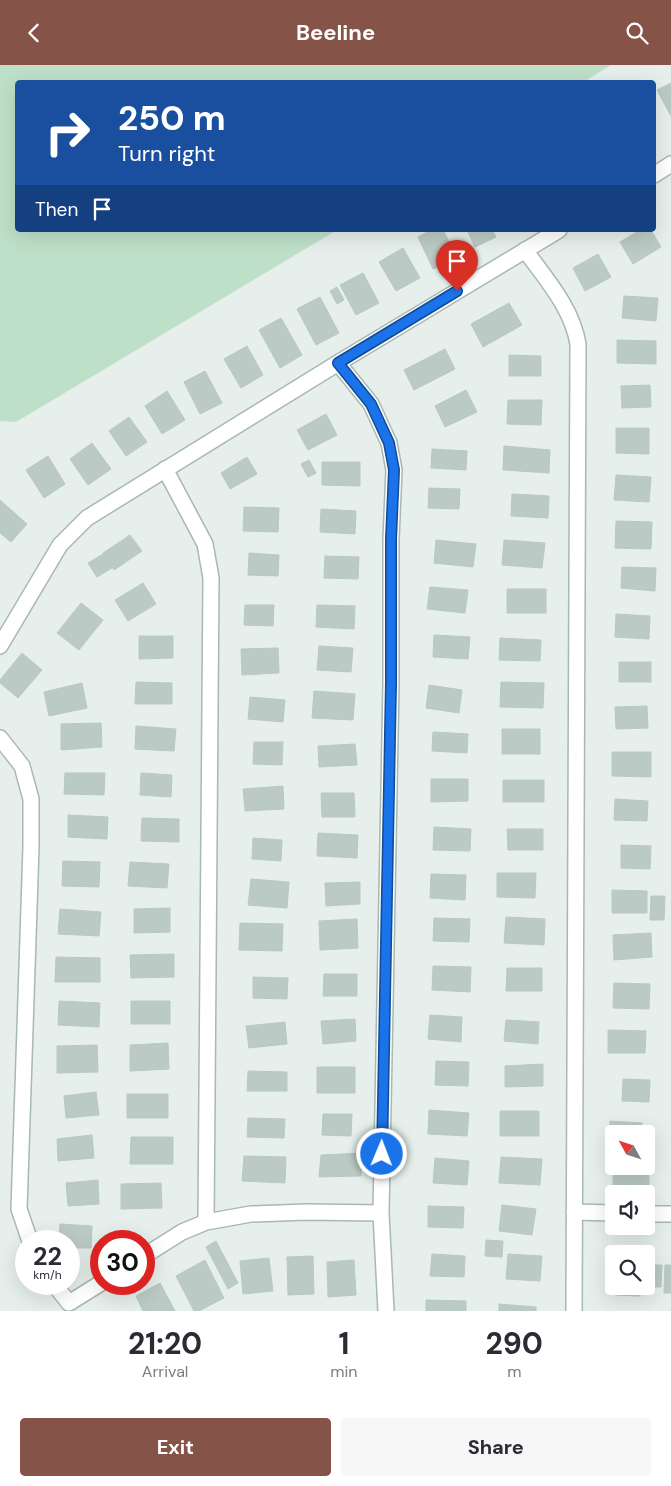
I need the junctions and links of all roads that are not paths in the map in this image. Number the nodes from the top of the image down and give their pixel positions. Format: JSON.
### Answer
{"nodes":[{"id":1,"x":671,"y":164,"type":"edge"},
{"id":2,"x":656,"y":174,"type":"edge"},
{"id":3,"x":556,"y":232,"type":"edge"},
{"id":4,"x":525,"y":250,"type":"junction"},
{"id":5,"x":338,"y":363,"type":"junction"},
{"id":6,"x":164,"y":469,"type":"junction"},
{"id":7,"x":0,"y":646,"type":"edge"},
{"id":8,"x":0,"y":738,"type":"edge"},
{"id":9,"x":574,"y":1211,"type":"junction"},
{"id":10,"x":381,"y":1213,"type":"junction"},
{"id":11,"x":605,"y":1213,"type":"edge"},
{"id":12,"x":655,"y":1214,"type":"edge"},
{"id":13,"x":671,"y":1214,"type":"edge"},
{"id":14,"x":206,"y":1222,"type":"junction"},
{"id":15,"x":26,"y":1230,"type":"edge"},
{"id":16,"x":155,"y":1249,"type":"edge"},
{"id":17,"x":90,"y":1290,"type":"edge"},
{"id":18,"x":59,"y":1295,"type":"edge"},
{"id":19,"x":64,"y":1307,"type":"edge"},
{"id":20,"x":386,"y":1311,"type":"edge"},
{"id":21,"x":574,"y":1311,"type":"edge"}],
"edges":[{"from":1,"to":2,"type":"street"},
{"from":3,"to":4,"type":"street"},
{"from":4,"to":5,"type":"street"},
{"from":4,"to":9,"type":"street"},
{"from":5,"to":6,"type":"street"},
{"from":5,"to":10,"type":"street"},
{"from":6,"to":7,"type":"street"},
{"from":6,"to":14,"type":"street"},
{"from":8,"to":15,"type":"street"},
{"from":9,"to":11,"type":"street"},
{"from":9,"to":21,"type":"street"},
{"from":10,"to":14,"type":"street"},
{"from":10,"to":20,"type":"street"},
{"from":12,"to":13,"type":"street"},
{"from":14,"to":16,"type":"street"},
{"from":17,"to":19,"type":"street"},
{"from":18,"to":19,"type":"street"}]}
